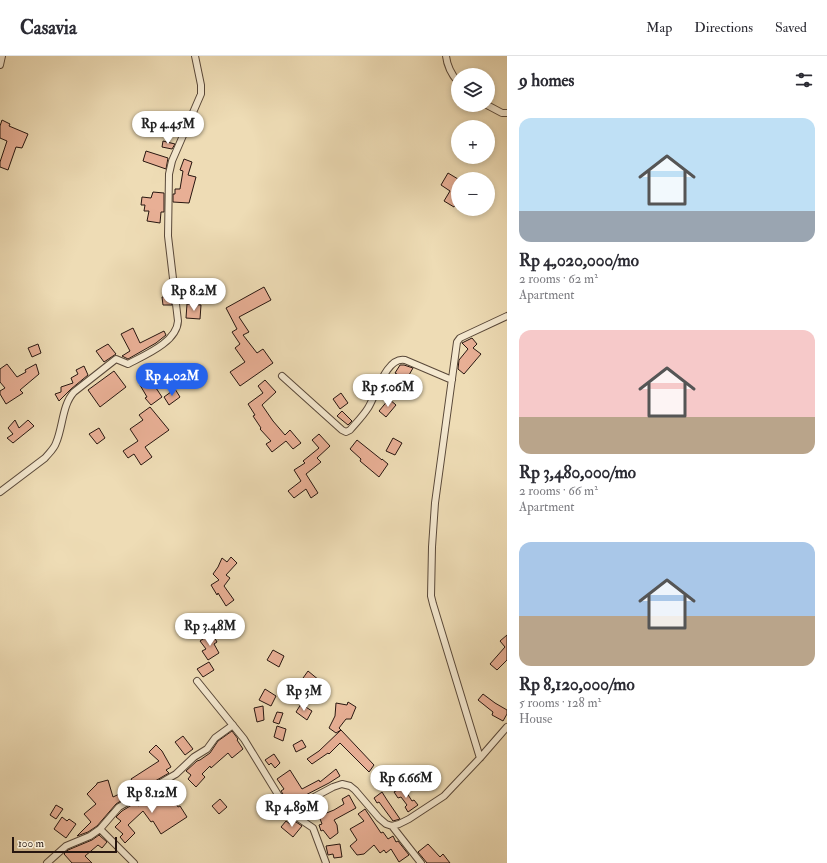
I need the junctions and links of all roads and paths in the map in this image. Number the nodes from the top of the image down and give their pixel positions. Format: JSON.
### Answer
{"nodes":[{"id":1,"x":2,"y":56,"type":"edge"},
{"id":2,"x":195,"y":56,"type":"edge"},
{"id":3,"x":446,"y":56,"type":"edge"},
{"id":4,"x":0,"y":65,"type":"edge"},
{"id":5,"x":451,"y":70,"type":"edge"},
{"id":6,"x":495,"y":109,"type":"edge"},
{"id":7,"x":507,"y":113,"type":"edge"},
{"id":8,"x":507,"y":316,"type":"edge"},
{"id":9,"x":282,"y":376,"type":"dead end"},
{"id":10,"x":452,"y":380,"type":"junction"},
{"id":11,"x":0,"y":492,"type":"edge"},
{"id":12,"x":198,"y":681,"type":"dead end"},
{"id":13,"x":233,"y":725,"type":"junction"},
{"id":14,"x":507,"y":726,"type":"edge"},
{"id":15,"x":480,"y":758,"type":"junction"},
{"id":16,"x":288,"y":811,"type":"junction"},
{"id":17,"x":392,"y":826,"type":"junction"},
{"id":18,"x":100,"y":829,"type":"junction"},
{"id":19,"x":47,"y":863,"type":"edge"},
{"id":20,"x":134,"y":863,"type":"edge"},
{"id":21,"x":326,"y":863,"type":"edge"},
{"id":22,"x":421,"y":863,"type":"edge"}],
"edges":[{"from":1,"to":4,"type":"street"},
{"from":2,"to":11,"type":"street"},
{"from":3,"to":5,"type":"street"},
{"from":6,"to":7,"type":"street"},
{"from":8,"to":10,"type":"street"},
{"from":9,"to":10,"type":"street"},
{"from":10,"to":15,"type":"street"},
{"from":12,"to":13,"type":"street"},
{"from":13,"to":16,"type":"street"},
{"from":13,"to":18,"type":"street"},
{"from":14,"to":15,"type":"street"},
{"from":15,"to":17,"type":"street"},
{"from":16,"to":17,"type":"street"},
{"from":16,"to":21,"type":"street"},
{"from":17,"to":22,"type":"street"},
{"from":18,"to":19,"type":"street"},
{"from":18,"to":20,"type":"street"}]}
